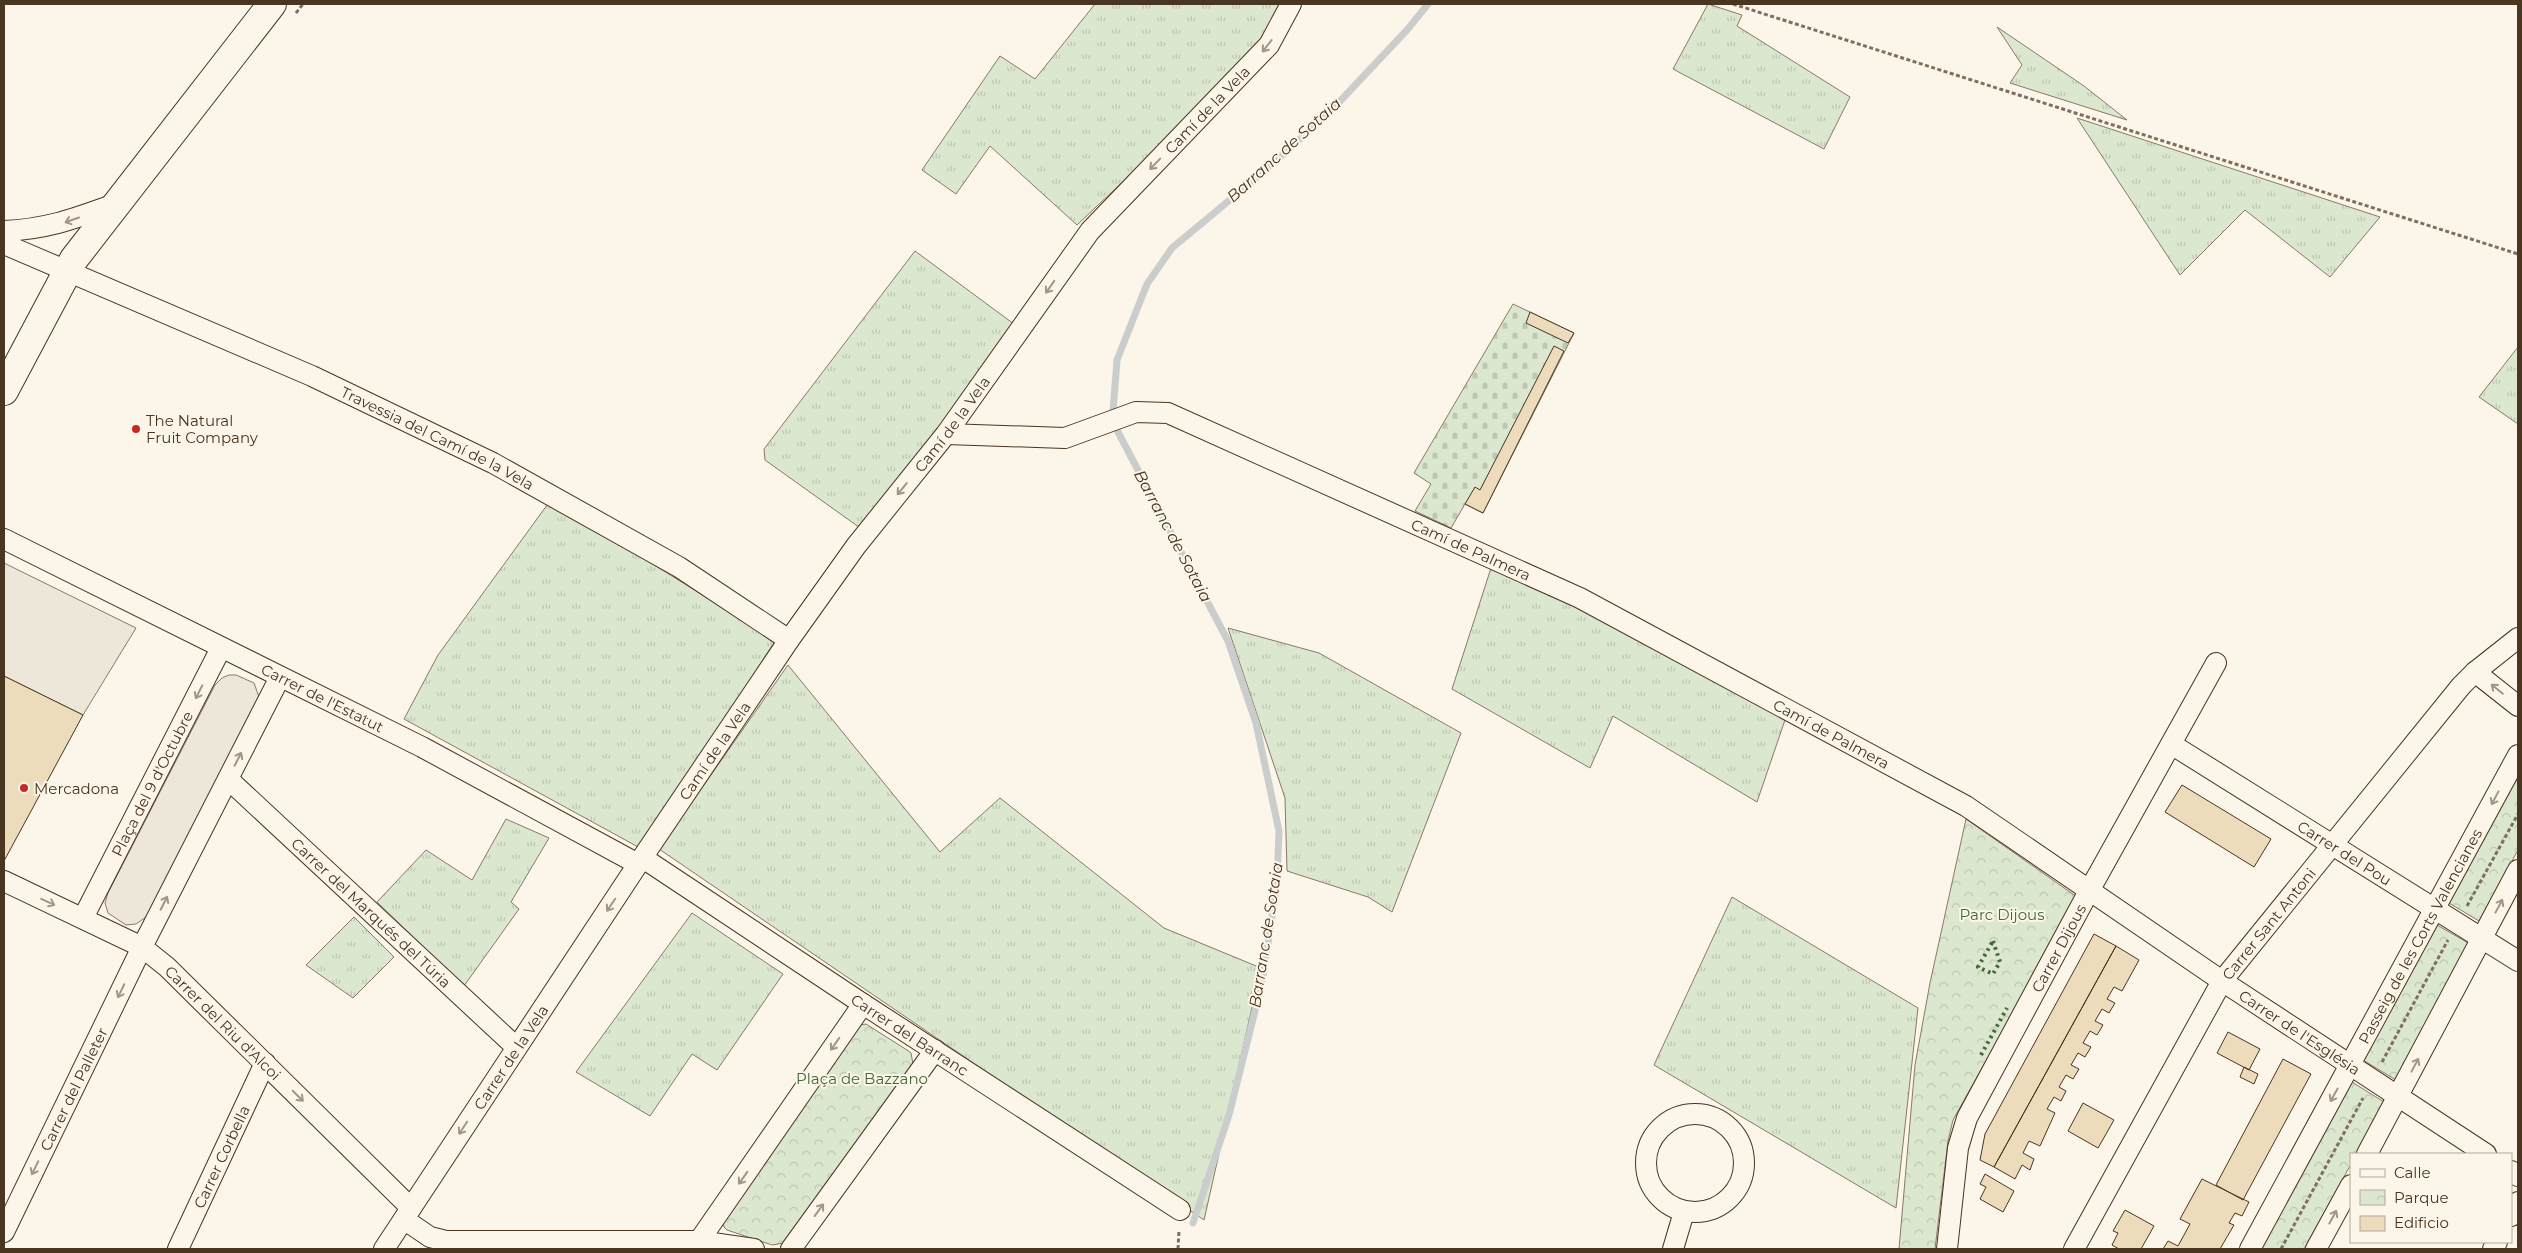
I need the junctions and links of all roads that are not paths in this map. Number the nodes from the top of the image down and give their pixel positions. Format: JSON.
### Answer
{"nodes":[{"id":1,"x":272,"y":4,"type":"edge"},
{"id":2,"x":1291,"y":4,"type":"edge"},
{"id":3,"x":118,"y":203,"type":"junction"},
{"id":4,"x":4,"y":231,"type":"edge"},
{"id":5,"x":4,"y":244,"type":"edge"},
{"id":6,"x":66,"y":272,"type":"junction"},
{"id":7,"x":5,"y":385,"type":"edge"},
{"id":8,"x":946,"y":434,"type":"junction"},
{"id":9,"x":4,"y":539,"type":"edge"},
{"id":10,"x":2518,"y":638,"type":"edge"},
{"id":11,"x":789,"y":640,"type":"junction"},
{"id":12,"x":221,"y":648,"type":"junction"},
{"id":13,"x":2216,"y":663,"type":"dead end"},
{"id":14,"x":2475,"y":672,"type":"junction"},
{"id":15,"x":280,"y":677,"type":"junction"},
{"id":16,"x":2518,"y":706,"type":"edge"},
{"id":17,"x":2171,"y":744,"type":"junction"},
{"id":18,"x":2518,"y":756,"type":"edge"},
{"id":19,"x":228,"y":779,"type":"junction"},
{"id":20,"x":1966,"y":806,"type":"joint"},
{"id":21,"x":2333,"y":844,"type":"junction"},
{"id":22,"x":640,"y":861,"type":"junction"},
{"id":23,"x":2518,"y":870,"type":"edge"},
{"id":24,"x":5,"y":885,"type":"edge"},
{"id":25,"x":2089,"y":891,"type":"junction"},
{"id":26,"x":2435,"y":910,"type":"junction"},
{"id":27,"x":83,"y":918,"type":"junction"},
{"id":28,"x":2482,"y":939,"type":"junction"},
{"id":29,"x":142,"y":947,"type":"junction"},
{"id":30,"x":2518,"y":961,"type":"edge"},
{"id":31,"x":2222,"y":981,"type":"junction"},
{"id":32,"x":863,"y":1004,"type":"junction"},
{"id":33,"x":516,"y":1047,"type":"junction"},
{"id":34,"x":935,"y":1050,"type":"junction"},
{"id":35,"x":265,"y":1063,"type":"junction"},
{"id":36,"x":2350,"y":1065,"type":"junction"},
{"id":37,"x":2399,"y":1096,"type":"junction"},
{"id":38,"x":2368,"y":1153,"type":"edge"},
{"id":39,"x":2484,"y":1153,"type":"edge"},
{"id":40,"x":2350,"y":1187,"type":"edge"},
{"id":41,"x":2518,"y":1202,"type":"edge"},
{"id":42,"x":1180,"y":1210,"type":"dead end"},
{"id":43,"x":1684,"y":1212,"type":"junction"},
{"id":44,"x":408,"y":1214,"type":"junction"},
{"id":45,"x":2512,"y":1214,"type":"edge"},
{"id":46,"x":4,"y":1232,"type":"edge"},
{"id":47,"x":699,"y":1241,"type":"junction"},
{"id":48,"x":724,"y":1246,"type":"edge"},
{"id":49,"x":178,"y":1249,"type":"edge"},
{"id":50,"x":384,"y":1249,"type":"edge"},
{"id":51,"x":754,"y":1249,"type":"edge"},
{"id":52,"x":791,"y":1249,"type":"edge"},
{"id":53,"x":1673,"y":1249,"type":"edge"},
{"id":54,"x":1947,"y":1249,"type":"edge"},
{"id":55,"x":2074,"y":1249,"type":"edge"},
{"id":56,"x":2250,"y":1249,"type":"edge"},
{"id":57,"x":2316,"y":1249,"type":"edge"}],
"edges":[{"from":1,"to":3,"type":"main road"},
{"from":2,"to":8,"type":"street","name":"Camí de la Vela","one_way":true},
{"from":3,"to":4,"type":"street","one_way":true},
{"from":3,"to":6,"type":"main road"},
{"from":5,"to":6,"type":"street","name":"Travessia del Camí de la Vela"},
{"from":6,"to":7,"type":"main road"},
{"from":6,"to":11,"type":"street","name":"Travessia del Camí de la Vela"},
{"from":8,"to":11,"type":"street","name":"Camí de la Vela","one_way":true},
{"from":8,"to":20,"type":"street","name":"Camí de Palmera"},
{"from":9,"to":12,"type":"street","name":"Carrer de l'Estatut"},
{"from":10,"to":14,"type":"street","name":"Carrer Sant Antoni"},
{"from":11,"to":22,"type":"street","name":"Camí de la Vela"},
{"from":12,"to":15,"type":"street","name":"Carrer de l'Estatut"},
{"from":12,"to":27,"type":"street","name":"Plaça del 9 d'Octubre","one_way":true},
{"from":13,"to":17,"type":"street","name":"Carrer Dijous"},
{"from":16,"to":14,"type":"street","one_way":true},
{"from":14,"to":21,"type":"street","name":"Carrer Sant Antoni"},
{"from":19,"to":15,"type":"street","one_way":true},
{"from":15,"to":22,"type":"street","name":"Carrer de l'Estatut"},
{"from":17,"to":21,"type":"street","name":"Carrer del Pou"},
{"from":17,"to":25,"type":"street","name":"Carrer Dijous"},
{"from":18,"to":26,"type":"street","name":"Passeig de les Corts Valencianes","one_way":true},
{"from":29,"to":19,"type":"street","one_way":true},
{"from":19,"to":33,"type":"street","name":"Carrer del Marqués del Túria"},
{"from":20,"to":25,"type":"street","name":"Carrer de l'Església"},
{"from":21,"to":26,"type":"street","name":"Carrer del Pou"},
{"from":21,"to":31,"type":"street","name":"Carrer Sant Antoni"},
{"from":22,"to":32,"type":"street","name":"Carrer del Barranc"},
{"from":22,"to":33,"type":"street","name":"Carrer de la Vela","one_way":true},
{"from":28,"to":23,"type":"street","one_way":true},
{"from":24,"to":27,"type":"street","name":"Carrer del Riu d'Alcoi","one_way":true},
{"from":25,"to":31,"type":"street","name":"Carrer de l'Església"},
{"from":25,"to":54,"type":"street","name":"Carrer Dijous"},
{"from":26,"to":28,"type":"street","name":"Carrer del Pou"},
{"from":26,"to":36,"type":"street","name":"Passeig de les Corts Valencianes"},
{"from":27,"to":29,"type":"street","name":"Carrer del Riu d'Alcoi"},
{"from":28,"to":30,"type":"street","name":"Carrer del Pou"},
{"from":37,"to":28,"type":"street","one_way":true},
{"from":29,"to":35,"type":"street","name":"Carrer del Riu d'Alcoi"},
{"from":29,"to":46,"type":"street","name":"Carrer del Palleter","one_way":true},
{"from":31,"to":36,"type":"street","name":"Carrer de l'Església"},
{"from":31,"to":55,"type":"street","name":"Carrer Sant Antoni"},
{"from":32,"to":34,"type":"street","name":"Carrer del Barranc"},
{"from":32,"to":47,"type":"street","one_way":true},
{"from":33,"to":44,"type":"street","name":"Carrer de la Vela","one_way":true},
{"from":34,"to":42,"type":"street","name":"Carrer del Barranc"},
{"from":52,"to":34,"type":"street","one_way":true},
{"from":35,"to":44,"type":"street","name":"Carrer del Riu d'Alcoi","one_way":true},
{"from":35,"to":49,"type":"street","name":"Carrer Corbella"},
{"from":36,"to":37,"type":"street","name":"Carrer de l'Església"},
{"from":36,"to":56,"type":"street","name":"Passeig de les Corts Valencianes","one_way":true},
{"from":37,"to":38,"type":"street"},
{"from":37,"to":39,"type":"street","name":"Carrer de l'Església"},
{"from":57,"to":40,"type":"street","one_way":true},
{"from":41,"to":45,"type":"street"},
{"from":43,"to":43,"type":"street"},
{"from":43,"to":53,"type":"street"},
{"from":44,"to":47,"type":"street","name":"Carrer del Riu d'Alcoi"},
{"from":44,"to":50,"type":"street","name":"Carrer de la Vela"},
{"from":47,"to":48,"type":"street","name":"Carrer del Riu d'Alcoi"},
{"from":48,"to":51,"type":"street","name":"Carrer del Riu d'Alcoi"}]}
